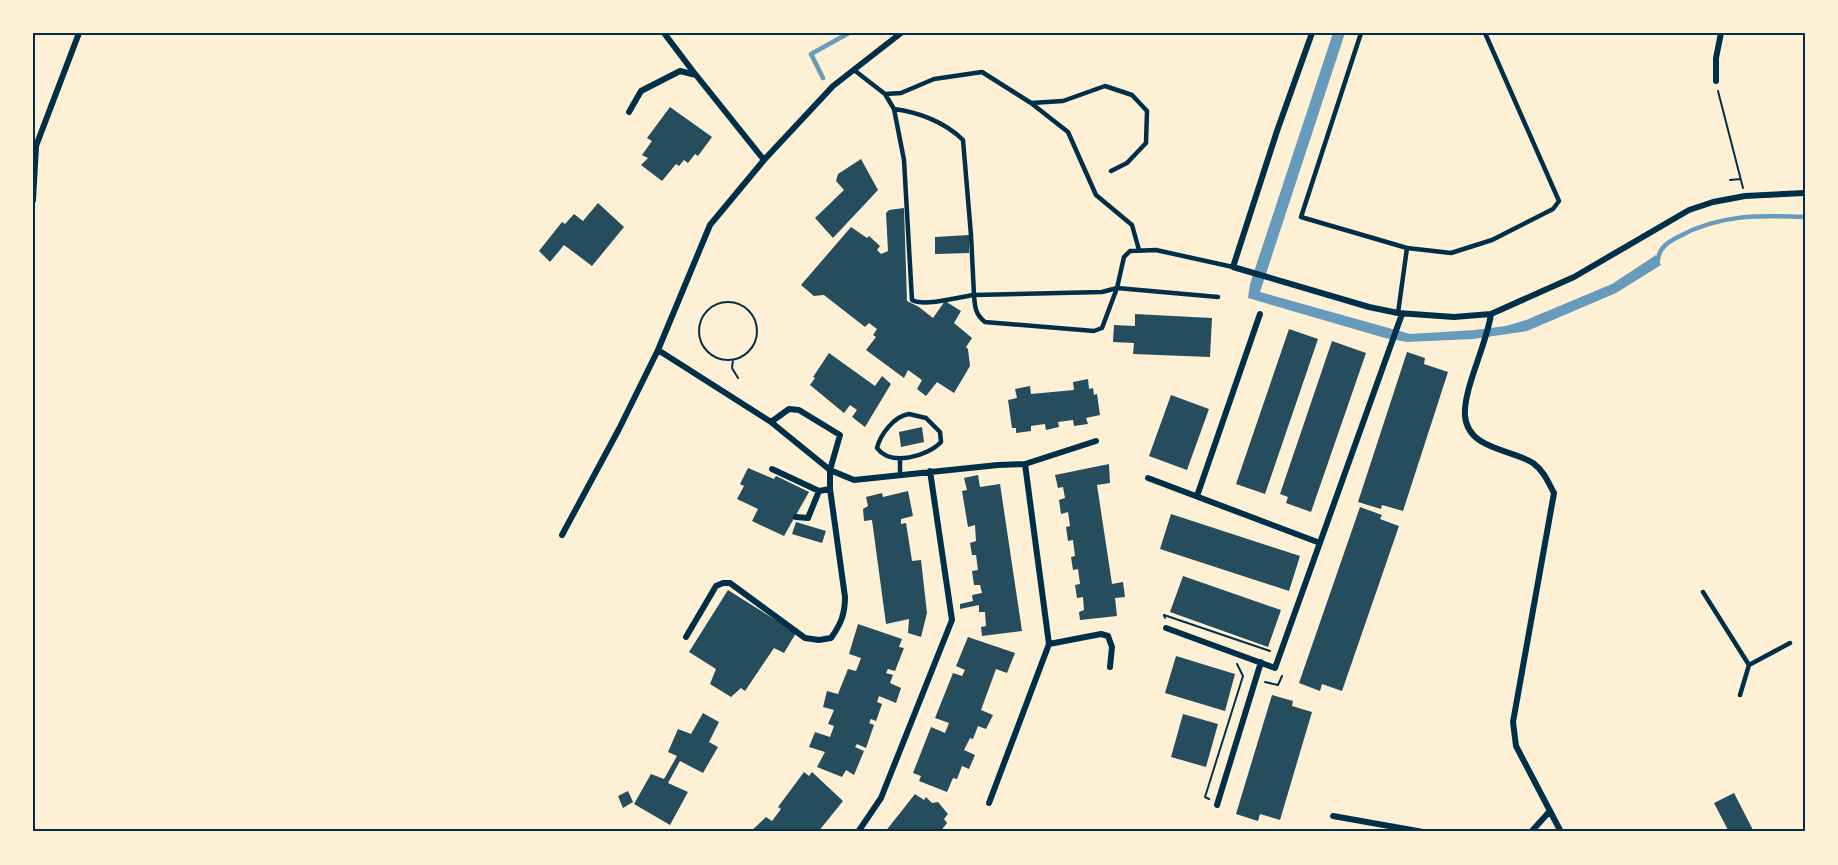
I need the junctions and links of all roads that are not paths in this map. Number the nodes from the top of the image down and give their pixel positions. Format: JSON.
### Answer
{"nodes":[{"id":1,"x":79,"y":33,"type":"edge"},
{"id":2,"x":664,"y":33,"type":"edge"},
{"id":3,"x":901,"y":33,"type":"edge"},
{"id":4,"x":1312,"y":33,"type":"edge"},
{"id":5,"x":1361,"y":33,"type":"edge"},
{"id":6,"x":1485,"y":33,"type":"edge"},
{"id":7,"x":1721,"y":33,"type":"edge"},
{"id":8,"x":854,"y":70,"type":"junction"},
{"id":9,"x":696,"y":75,"type":"junction"},
{"id":10,"x":1716,"y":81,"type":"road end"},
{"id":11,"x":885,"y":94,"type":"junction"},
{"id":12,"x":1031,"y":104,"type":"junction"},
{"id":13,"x":894,"y":109,"type":"junction"},
{"id":14,"x":629,"y":112,"type":"dead end"},
{"id":15,"x":764,"y":160,"type":"junction"},
{"id":16,"x":1112,"y":171,"type":"dead end"},
{"id":17,"x":1805,"y":193,"type":"edge"},
{"id":18,"x":33,"y":200,"type":"edge"},
{"id":19,"x":1407,"y":248,"type":"junction"},
{"id":20,"x":1139,"y":250,"type":"junction"},
{"id":21,"x":1233,"y":267,"type":"junction"},
{"id":22,"x":1117,"y":288,"type":"junction"},
{"id":23,"x":974,"y":295,"type":"junction"},
{"id":24,"x":1218,"y":297,"type":"dead end"},
{"id":25,"x":1400,"y":313,"type":"junction"},
{"id":26,"x":1260,"y":314,"type":"dead end"},
{"id":27,"x":1491,"y":314,"type":"junction"},
{"id":28,"x":658,"y":350,"type":"junction"},
{"id":29,"x":771,"y":422,"type":"junction"},
{"id":30,"x":1096,"y":441,"type":"dead end"},
{"id":31,"x":900,"y":459,"type":"junction"},
{"id":32,"x":1025,"y":464,"type":"junction"},
{"id":33,"x":772,"y":469,"type":"dead end"},
{"id":34,"x":830,"y":470,"type":"junction"},
{"id":35,"x":930,"y":471,"type":"junction"},
{"id":36,"x":900,"y":474,"type":"junction"},
{"id":37,"x":1148,"y":478,"type":"dead end"},
{"id":38,"x":830,"y":489,"type":"junction"},
{"id":39,"x":819,"y":491,"type":"junction"},
{"id":40,"x":1197,"y":496,"type":"junction"},
{"id":41,"x":796,"y":517,"type":"dead end"},
{"id":42,"x":562,"y":535,"type":"dead end"},
{"id":43,"x":1320,"y":543,"type":"junction"},
{"id":44,"x":1703,"y":592,"type":"dead end"},
{"id":45,"x":1166,"y":628,"type":"road end"},
{"id":46,"x":686,"y":637,"type":"dead end"},
{"id":47,"x":1790,"y":643,"type":"dead end"},
{"id":48,"x":1049,"y":644,"type":"junction"},
{"id":49,"x":1261,"y":662,"type":"junction"},
{"id":50,"x":1749,"y":665,"type":"junction"},
{"id":51,"x":1110,"y":667,"type":"dead end"},
{"id":52,"x":1740,"y":695,"type":"dead end"},
{"id":53,"x":989,"y":803,"type":"dead end"},
{"id":54,"x":1217,"y":805,"type":"road end"},
{"id":55,"x":1549,"y":812,"type":"junction"},
{"id":56,"x":1333,"y":816,"type":"dead end"},
{"id":57,"x":858,"y":832,"type":"edge"},
{"id":58,"x":1423,"y":832,"type":"edge"},
{"id":59,"x":1531,"y":832,"type":"edge"},
{"id":60,"x":1561,"y":832,"type":"edge"}],
"edges":[{"from":1,"to":18,"type":"street"},
{"from":2,"to":9,"type":"street"},
{"from":3,"to":8,"type":"street"},
{"from":4,"to":21,"type":"street"},
{"from":5,"to":19,"type":"lane"},
{"from":6,"to":19,"type":"lane"},
{"from":7,"to":10,"type":"street"},
{"from":8,"to":11,"type":"lane"},
{"from":8,"to":15,"type":"street"},
{"from":9,"to":14,"type":"street"},
{"from":9,"to":15,"type":"street"},
{"from":11,"to":12,"type":"lane"},
{"from":11,"to":13,"type":"lane"},
{"from":12,"to":16,"type":"lane"},
{"from":12,"to":20,"type":"lane"},
{"from":13,"to":23,"type":"lane"},
{"from":13,"to":23,"type":"lane"},
{"from":15,"to":28,"type":"street"},
{"from":17,"to":27,"type":"street"},
{"from":19,"to":25,"type":"lane"},
{"from":20,"to":21,"type":"lane"},
{"from":20,"to":22,"type":"lane"},
{"from":21,"to":25,"type":"street"},
{"from":22,"to":23,"type":"lane"},
{"from":22,"to":23,"type":"lane"},
{"from":22,"to":24,"type":"lane"},
{"from":25,"to":27,"type":"street"},
{"from":25,"to":43,"type":"street"},
{"from":26,"to":40,"type":"street"},
{"from":27,"to":55,"type":"street"},
{"from":28,"to":29,"type":"street"},
{"from":28,"to":42,"type":"street"},
{"from":29,"to":34,"type":"street"},
{"from":29,"to":34,"type":"street"},
{"from":30,"to":32,"type":"street"},
{"from":31,"to":31,"type":"lane"},
{"from":31,"to":36,"type":"lane"},
{"from":32,"to":35,"type":"street"},
{"from":32,"to":48,"type":"street"},
{"from":33,"to":39,"type":"street"},
{"from":34,"to":36,"type":"street"},
{"from":34,"to":38,"type":"street"},
{"from":35,"to":36,"type":"street"},
{"from":35,"to":57,"type":"street"},
{"from":37,"to":40,"type":"street"},
{"from":38,"to":39,"type":"street"},
{"from":38,"to":46,"type":"street"},
{"from":39,"to":41,"type":"street"},
{"from":40,"to":43,"type":"street"},
{"from":43,"to":49,"type":"street"},
{"from":44,"to":50,"type":"lane"},
{"from":45,"to":49,"type":"street"},
{"from":47,"to":50,"type":"lane"},
{"from":48,"to":51,"type":"street"},
{"from":48,"to":53,"type":"street"},
{"from":49,"to":54,"type":"street"},
{"from":50,"to":52,"type":"lane"},
{"from":55,"to":59,"type":"street"},
{"from":55,"to":60,"type":"street"},
{"from":56,"to":58,"type":"street"}]}
